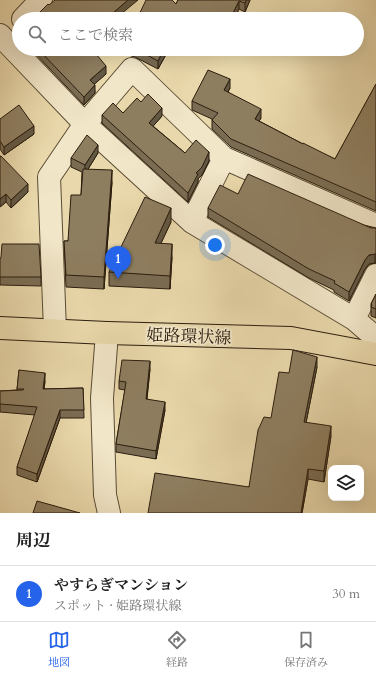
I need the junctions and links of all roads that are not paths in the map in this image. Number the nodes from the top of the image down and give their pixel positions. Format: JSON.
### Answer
{"nodes":[{"id":1,"x":42,"y":0,"type":"edge"},
{"id":2,"x":30,"y":12,"type":"edge"},
{"id":3,"x":12,"y":29,"type":"edge"},
{"id":4,"x":2,"y":37,"type":"edge"},
{"id":5,"x":12,"y":47,"type":"edge"},
{"id":6,"x":20,"y":56,"type":"edge"},
{"id":7,"x":85,"y":124,"type":"junction"},
{"id":8,"x":224,"y":158,"type":"junction"},
{"id":9,"x":192,"y":222,"type":"junction"},
{"id":10,"x":376,"y":225,"type":"edge"},
{"id":11,"x":376,"y":275,"type":"edge"},
{"id":12,"x":354,"y":319,"type":"junction"},
{"id":13,"x":55,"y":330,"type":"junction"},
{"id":14,"x":4,"y":331,"type":"edge"},
{"id":15,"x":107,"y":334,"type":"junction"},
{"id":16,"x":376,"y":338,"type":"edge"},
{"id":17,"x":376,"y":354,"type":"edge"},
{"id":18,"x":109,"y":513,"type":"edge"}],
"edges":[{"from":1,"to":2,"type":"street"},
{"from":3,"to":4,"type":"street"},
{"from":4,"to":5,"type":"street"},
{"from":6,"to":7,"type":"street"},
{"from":7,"to":8,"type":"street"},
{"from":7,"to":9,"type":"street"},
{"from":7,"to":13,"type":"street"},
{"from":8,"to":9,"type":"street"},
{"from":8,"to":10,"type":"street"},
{"from":9,"to":12,"type":"street"},
{"from":11,"to":12,"type":"street"},
{"from":12,"to":16,"type":"street"},
{"from":13,"to":14,"type":"main road","name":"姫路環状線"},
{"from":13,"to":15,"type":"main road","name":"姫路環状線"},
{"from":15,"to":17,"type":"main road","name":"姫路環状線"},
{"from":15,"to":18,"type":"street"}]}
